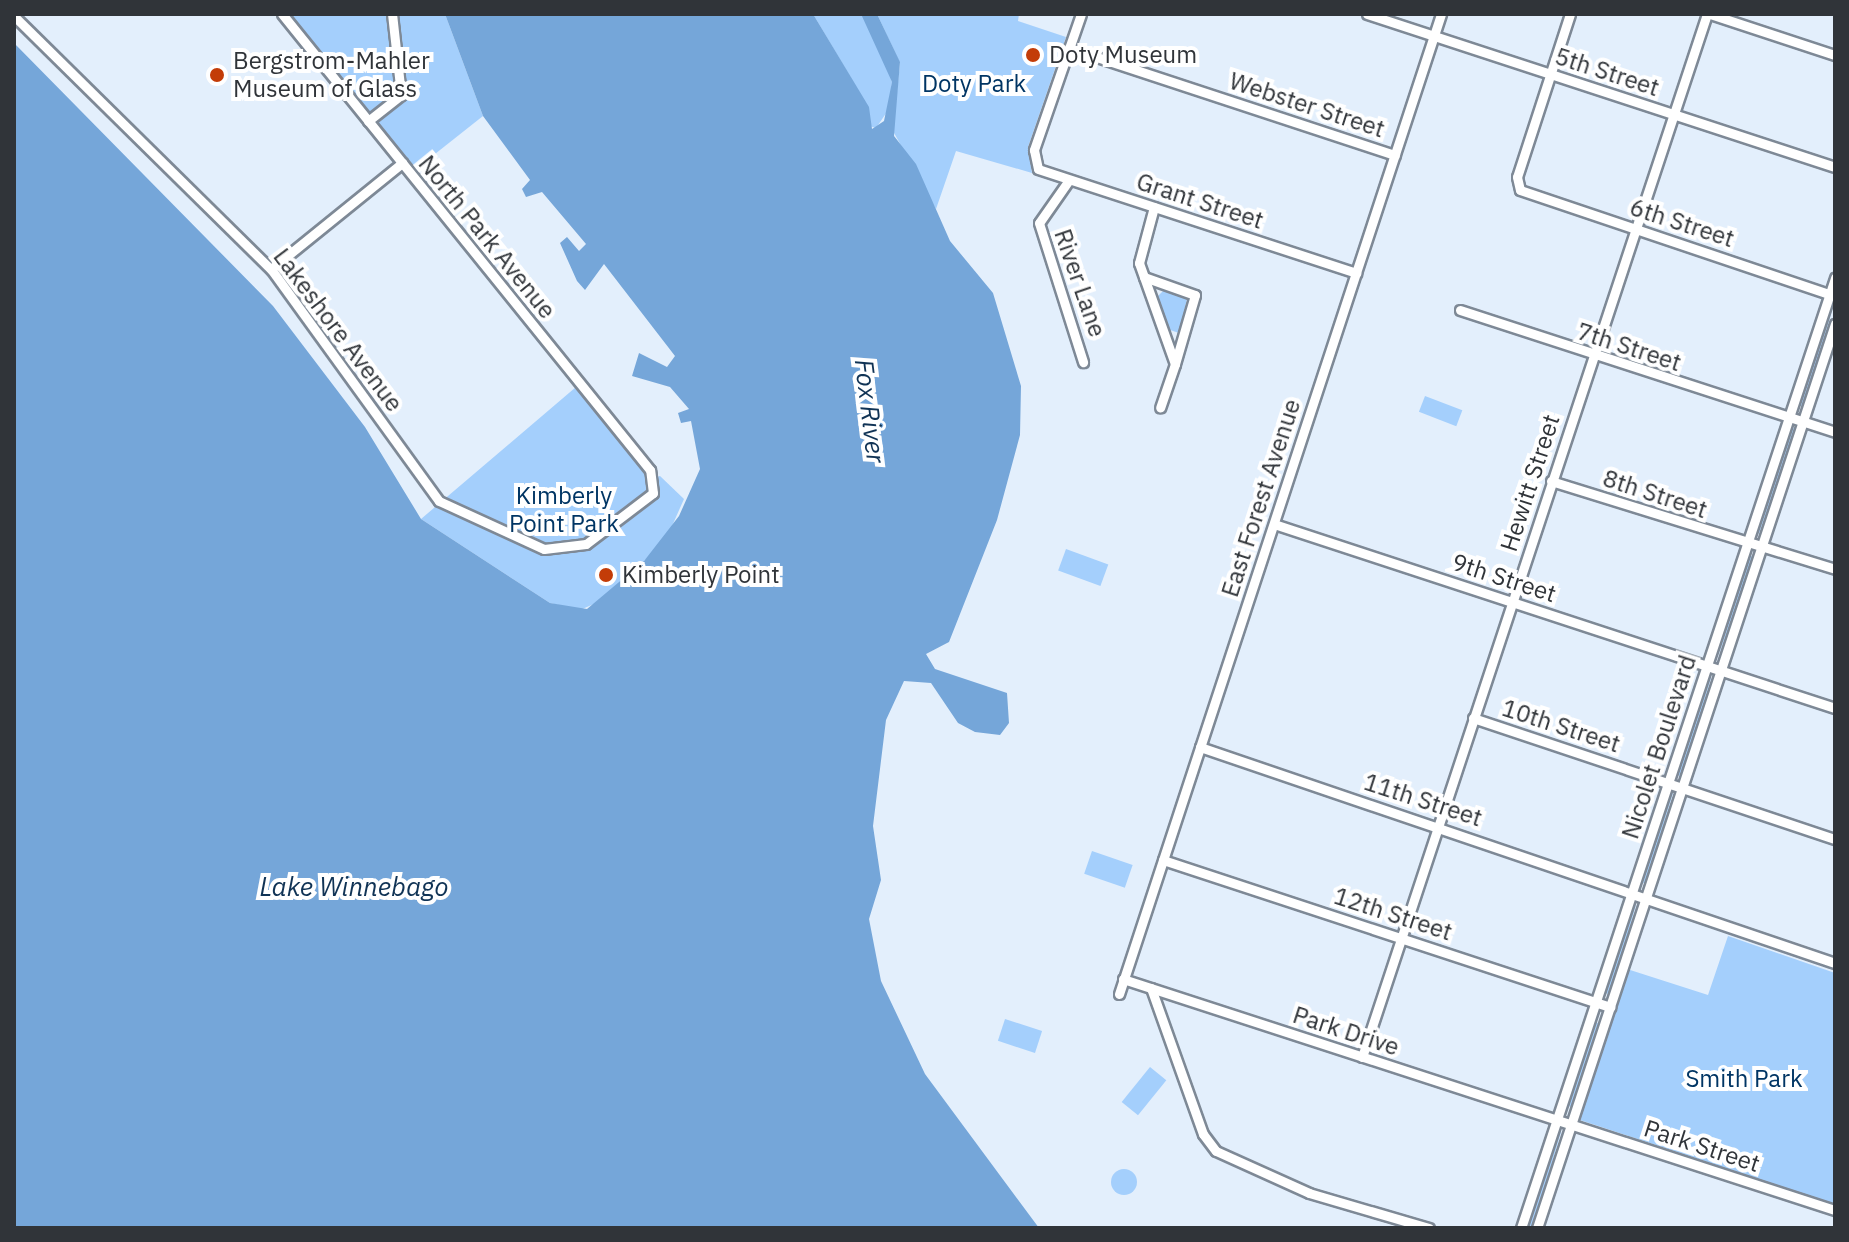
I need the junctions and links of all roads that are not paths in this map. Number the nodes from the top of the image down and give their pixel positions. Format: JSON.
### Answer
{"nodes":[{"id":1,"x":282,"y":14,"type":"edge"},
{"id":2,"x":392,"y":14,"type":"edge"},
{"id":3,"x":1081,"y":14,"type":"edge"},
{"id":4,"x":1367,"y":14,"type":"edge"},
{"id":5,"x":1441,"y":14,"type":"edge"},
{"id":6,"x":1570,"y":14,"type":"edge"},
{"id":7,"x":1708,"y":14,"type":"edge"},
{"id":8,"x":14,"y":16,"type":"edge"},
{"id":9,"x":1434,"y":36,"type":"junction"},
{"id":10,"x":1069,"y":48,"type":"junction"},
{"id":11,"x":1835,"y":55,"type":"edge"},
{"id":12,"x":1551,"y":74,"type":"junction"},
{"id":13,"x":1674,"y":114,"type":"junction"},
{"id":14,"x":368,"y":121,"type":"junction"},
{"id":15,"x":1395,"y":155,"type":"junction"},
{"id":16,"x":402,"y":163,"type":"junction"},
{"id":17,"x":1835,"y":167,"type":"edge"},
{"id":18,"x":1069,"y":180,"type":"junction"},
{"id":19,"x":1154,"y":207,"type":"junction"},
{"id":20,"x":1636,"y":229,"type":"junction"},
{"id":21,"x":271,"y":269,"type":"junction"},
{"id":22,"x":1356,"y":273,"type":"junction"},
{"id":23,"x":1144,"y":277,"type":"junction"},
{"id":24,"x":1835,"y":278,"type":"edge"},
{"id":25,"x":1833,"y":295,"type":"edge"},
{"id":26,"x":1460,"y":310,"type":"dead end"},
{"id":27,"x":1835,"y":324,"type":"edge"},
{"id":28,"x":1593,"y":357,"type":"junction"},
{"id":29,"x":1083,"y":362,"type":"dead end"},
{"id":30,"x":1175,"y":364,"type":"junction"},
{"id":31,"x":1160,"y":408,"type":"dead end"},
{"id":32,"x":1787,"y":419,"type":"junction"},
{"id":33,"x":1802,"y":423,"type":"junction"},
{"id":34,"x":1835,"y":432,"type":"edge"},
{"id":35,"x":1551,"y":481,"type":"junction"},
{"id":36,"x":655,"y":487,"type":"joint"},
{"id":37,"x":1274,"y":524,"type":"junction"},
{"id":38,"x":1746,"y":544,"type":"junction"},
{"id":39,"x":1762,"y":547,"type":"junction"},
{"id":40,"x":1835,"y":569,"type":"edge"},
{"id":41,"x":1512,"y":602,"type":"junction"},
{"id":42,"x":1706,"y":665,"type":"junction"},
{"id":43,"x":1721,"y":670,"type":"junction"},
{"id":44,"x":1835,"y":708,"type":"edge"},
{"id":45,"x":1473,"y":718,"type":"junction"},
{"id":46,"x":1200,"y":747,"type":"junction"},
{"id":47,"x":1668,"y":782,"type":"junction"},
{"id":48,"x":1682,"y":787,"type":"junction"},
{"id":49,"x":1439,"y":826,"type":"junction"},
{"id":50,"x":1835,"y":839,"type":"edge"},
{"id":51,"x":1163,"y":860,"type":"junction"},
{"id":52,"x":1633,"y":891,"type":"junction"},
{"id":53,"x":1647,"y":897,"type":"junction"},
{"id":54,"x":1402,"y":938,"type":"junction"},
{"id":55,"x":1835,"y":963,"type":"edge"},
{"id":56,"x":1123,"y":979,"type":"junction"},
{"id":57,"x":1151,"y":988,"type":"junction"},
{"id":58,"x":1119,"y":994,"type":"dead end"},
{"id":59,"x":1596,"y":1002,"type":"junction"},
{"id":60,"x":1610,"y":1007,"type":"junction"},
{"id":61,"x":1362,"y":1057,"type":"junction"},
{"id":62,"x":1556,"y":1120,"type":"junction"},
{"id":63,"x":1571,"y":1125,"type":"junction"},
{"id":64,"x":1835,"y":1210,"type":"edge"},
{"id":65,"x":1429,"y":1228,"type":"edge"},
{"id":66,"x":1521,"y":1228,"type":"edge"},
{"id":67,"x":1537,"y":1228,"type":"edge"}],
"edges":[{"from":1,"to":14,"type":"street","name":"North Park Avenue"},
{"from":2,"to":14,"type":"street"},
{"from":3,"to":10,"type":"street"},
{"from":4,"to":9,"type":"street","name":"5th Street"},
{"from":5,"to":9,"type":"street","name":"East Forest Avenue"},
{"from":6,"to":12,"type":"street"},
{"from":7,"to":11,"type":"street"},
{"from":7,"to":13,"type":"street","name":"Hewitt Street"},
{"from":8,"to":21,"type":"street","name":"Lakeshore Avenue"},
{"from":9,"to":12,"type":"street","name":"5th Street"},
{"from":9,"to":15,"type":"street","name":"East Forest Avenue"},
{"from":10,"to":15,"type":"street","name":"Webster Street"},
{"from":10,"to":18,"type":"street","name":"Grant Street"},
{"from":12,"to":13,"type":"street","name":"5th Street"},
{"from":12,"to":20,"type":"street","name":"6th Street"},
{"from":13,"to":17,"type":"street","name":"5th Street"},
{"from":13,"to":20,"type":"street","name":"Hewitt Street"},
{"from":14,"to":16,"type":"street","name":"North Park Avenue"},
{"from":15,"to":22,"type":"street","name":"East Forest Avenue"},
{"from":16,"to":21,"type":"street"},
{"from":16,"to":36,"type":"street","name":"North Park Avenue"},
{"from":18,"to":19,"type":"street","name":"Grant Street"},
{"from":18,"to":29,"type":"street","name":"River Lane"},
{"from":19,"to":22,"type":"street","name":"Grant Street"},
{"from":19,"to":23,"type":"street"},
{"from":20,"to":25,"type":"street","name":"6th Street"},
{"from":20,"to":28,"type":"street","name":"Hewitt Street"},
{"from":21,"to":36,"type":"street","name":"Lakeshore Avenue"},
{"from":22,"to":37,"type":"street","name":"East Forest Avenue"},
{"from":23,"to":30,"type":"street"},
{"from":23,"to":30,"type":"street"},
{"from":24,"to":25,"type":"street","name":"Nicolet Boulevard"},
{"from":25,"to":32,"type":"street","name":"Nicolet Boulevard"},
{"from":26,"to":28,"type":"street","name":"7th Street"},
{"from":27,"to":33,"type":"street","name":"Nicolet Boulevard"},
{"from":28,"to":32,"type":"street","name":"7th Street"},
{"from":28,"to":35,"type":"street","name":"Hewitt Street"},
{"from":30,"to":31,"type":"street"},
{"from":32,"to":33,"type":"street","name":"7th Street"},
{"from":32,"to":38,"type":"street","name":"Nicolet Boulevard"},
{"from":33,"to":34,"type":"street","name":"7th Street"},
{"from":33,"to":39,"type":"street","name":"Nicolet Boulevard"},
{"from":35,"to":38,"type":"street","name":"8th Street"},
{"from":35,"to":41,"type":"street","name":"Hewitt Street"},
{"from":37,"to":41,"type":"street","name":"9th Street"},
{"from":37,"to":46,"type":"street","name":"East Forest Avenue"},
{"from":38,"to":39,"type":"street","name":"8th Street"},
{"from":38,"to":42,"type":"street","name":"Nicolet Boulevard"},
{"from":39,"to":40,"type":"street","name":"8th Street"},
{"from":39,"to":43,"type":"street","name":"Nicolet Boulevard"},
{"from":41,"to":42,"type":"street","name":"9th Street"},
{"from":41,"to":45,"type":"street","name":"Hewitt Street"},
{"from":42,"to":43,"type":"street","name":"9th Street"},
{"from":42,"to":47,"type":"street","name":"Nicolet Boulevard"},
{"from":43,"to":44,"type":"street","name":"9th Street"},
{"from":43,"to":48,"type":"street","name":"Nicolet Boulevard"},
{"from":45,"to":47,"type":"street","name":"10th Street"},
{"from":45,"to":49,"type":"street","name":"Hewitt Street"},
{"from":46,"to":49,"type":"street","name":"11th Street"},
{"from":46,"to":51,"type":"street","name":"East Forest Avenue"},
{"from":47,"to":48,"type":"street","name":"10th Street"},
{"from":47,"to":52,"type":"street","name":"Nicolet Boulevard"},
{"from":48,"to":50,"type":"street","name":"10th Street"},
{"from":48,"to":53,"type":"street","name":"Nicolet Boulevard"},
{"from":49,"to":52,"type":"street","name":"11th Street"},
{"from":49,"to":54,"type":"street","name":"Hewitt Street"},
{"from":51,"to":54,"type":"street","name":"12th Street"},
{"from":51,"to":56,"type":"street","name":"East Forest Avenue"},
{"from":52,"to":53,"type":"street","name":"11th Street"},
{"from":52,"to":59,"type":"street","name":"Nicolet Boulevard"},
{"from":53,"to":55,"type":"street","name":"11th Street"},
{"from":53,"to":60,"type":"street","name":"Nicolet Boulevard"},
{"from":54,"to":59,"type":"street","name":"12th Street"},
{"from":54,"to":61,"type":"street","name":"Hewitt Street"},
{"from":56,"to":57,"type":"street","name":"Park Drive"},
{"from":56,"to":58,"type":"street","name":"East Forest Avenue"},
{"from":57,"to":61,"type":"street","name":"Park Drive"},
{"from":57,"to":65,"type":"street"},
{"from":59,"to":60,"type":"street","name":"12th Street"},
{"from":59,"to":62,"type":"street","name":"Nicolet Boulevard"},
{"from":60,"to":63,"type":"street","name":"Nicolet Boulevard"},
{"from":61,"to":62,"type":"street","name":"Park Drive"},
{"from":62,"to":63,"type":"street","name":"Park Street"},
{"from":62,"to":66,"type":"street","name":"Nicolet Boulevard"},
{"from":63,"to":64,"type":"street","name":"Park Street"},
{"from":63,"to":67,"type":"street","name":"Nicolet Boulevard"}]}
